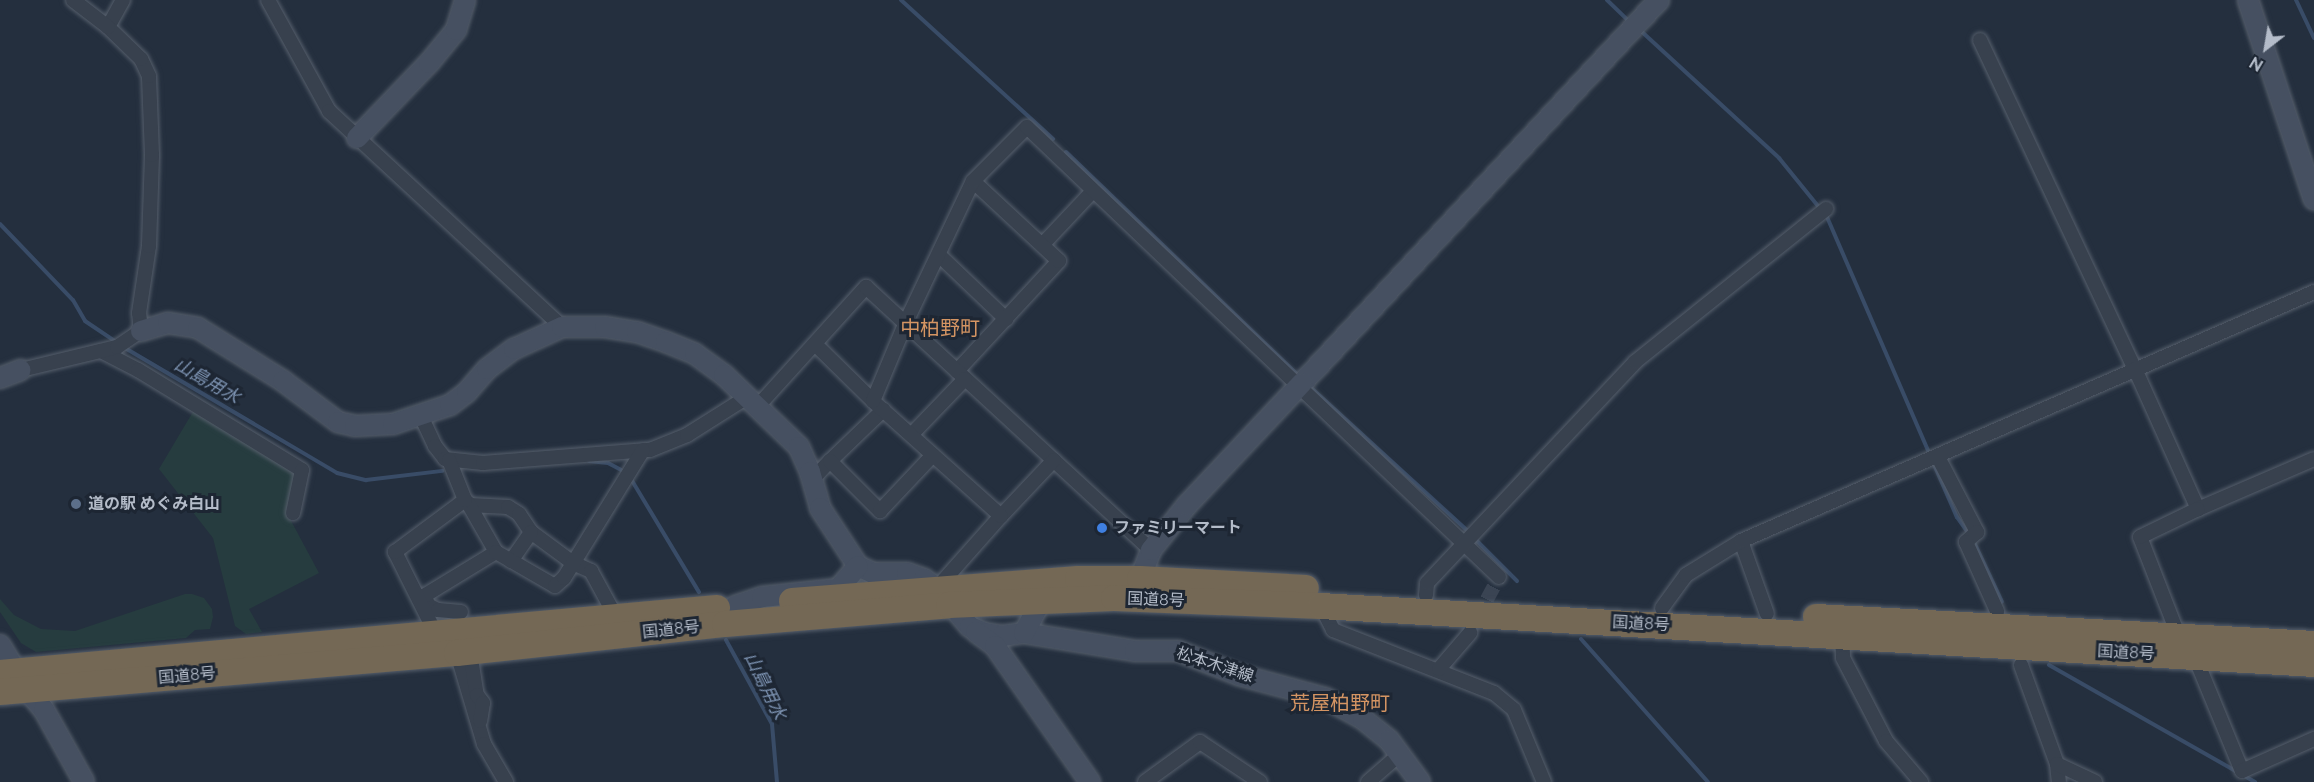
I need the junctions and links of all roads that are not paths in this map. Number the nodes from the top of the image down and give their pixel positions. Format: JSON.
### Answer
{"nodes":[{"id":1,"x":73,"y":0,"type":"edge"},
{"id":2,"x":123,"y":0,"type":"edge"},
{"id":3,"x":270,"y":0,"type":"edge"},
{"id":4,"x":465,"y":0,"type":"edge"},
{"id":5,"x":1659,"y":0,"type":"edge"},
{"id":6,"x":2248,"y":0,"type":"edge"},
{"id":7,"x":108,"y":27,"type":"junction"},
{"id":8,"x":1980,"y":40,"type":"dead end"},
{"id":9,"x":357,"y":138,"type":"junction"},
{"id":10,"x":973,"y":181,"type":"junction"},
{"id":11,"x":1093,"y":191,"type":"junction"},
{"id":12,"x":2314,"y":199,"type":"edge"},
{"id":13,"x":1822,"y":213,"type":"dead end"},
{"id":14,"x":1043,"y":244,"type":"junction"},
{"id":15,"x":939,"y":255,"type":"junction"},
{"id":16,"x":2314,"y":292,"type":"edge"},
{"id":17,"x":1006,"y":319,"type":"junction"},
{"id":18,"x":906,"y":322,"type":"junction"},
{"id":19,"x":562,"y":327,"type":"junction"},
{"id":20,"x":128,"y":340,"type":"junction"},
{"id":21,"x":815,"y":344,"type":"junction"},
{"id":22,"x":101,"y":351,"type":"junction"},
{"id":23,"x":2136,"y":369,"type":"junction"},
{"id":24,"x":21,"y":370,"type":"joint"},
{"id":25,"x":961,"y":375,"type":"junction"},
{"id":26,"x":0,"y":378,"type":"edge"},
{"id":27,"x":1302,"y":383,"type":"junction"},
{"id":28,"x":753,"y":401,"type":"junction"},
{"id":29,"x":878,"y":405,"type":"junction"},
{"id":30,"x":421,"y":416,"type":"junction"},
{"id":31,"x":912,"y":434,"type":"junction"},
{"id":32,"x":643,"y":450,"type":"junction"},
{"id":33,"x":933,"y":455,"type":"junction"},
{"id":34,"x":1934,"y":459,"type":"junction"},
{"id":35,"x":2314,"y":459,"type":"edge"},
{"id":36,"x":449,"y":460,"type":"junction"},
{"id":37,"x":1054,"y":460,"type":"junction"},
{"id":38,"x":830,"y":461,"type":"junction"},
{"id":39,"x":812,"y":480,"type":"junction"},
{"id":40,"x":467,"y":501,"type":"junction"},
{"id":41,"x":2198,"y":509,"type":"junction"},
{"id":42,"x":293,"y":513,"type":"dead end"},
{"id":43,"x":1001,"y":516,"type":"junction"},
{"id":44,"x":531,"y":532,"type":"junction"},
{"id":45,"x":1742,"y":542,"type":"junction"},
{"id":46,"x":1465,"y":544,"type":"junction"},
{"id":47,"x":1151,"y":550,"type":"junction"},
{"id":48,"x":496,"y":552,"type":"junction"},
{"id":49,"x":511,"y":561,"type":"junction"},
{"id":50,"x":573,"y":563,"type":"junction"},
{"id":51,"x":858,"y":566,"type":"junction"},
{"id":52,"x":1499,"y":577,"type":"dead end"},
{"id":53,"x":1140,"y":579,"type":"junction"},
{"id":54,"x":1426,"y":595,"type":"junction"},
{"id":55,"x":421,"y":597,"type":"junction"},
{"id":56,"x":943,"y":597,"type":"junction"},
{"id":57,"x":1042,"y":599,"type":"junction"},
{"id":58,"x":735,"y":606,"type":"junction"},
{"id":59,"x":1321,"y":606,"type":"junction"},
{"id":60,"x":1662,"y":608,"type":"junction"},
{"id":61,"x":1997,"y":611,"type":"dead end"},
{"id":62,"x":461,"y":612,"type":"dead end"},
{"id":63,"x":1767,"y":614,"type":"junction"},
{"id":64,"x":616,"y":617,"type":"junction"},
{"id":65,"x":970,"y":627,"type":"junction"},
{"id":66,"x":1024,"y":633,"type":"junction"},
{"id":67,"x":1470,"y":633,"type":"tunnel mouth"},
{"id":68,"x":436,"y":634,"type":"junction"},
{"id":69,"x":1842,"y":636,"type":"junction"},
{"id":70,"x":2179,"y":637,"type":"junction"},
{"id":71,"x":2314,"y":644,"type":"edge"},
{"id":72,"x":0,"y":645,"type":"edge"},
{"id":73,"x":2195,"y":657,"type":"junction"},
{"id":74,"x":465,"y":659,"type":"junction"},
{"id":75,"x":2314,"y":664,"type":"edge"},
{"id":76,"x":2021,"y":665,"type":"dead end"},
{"id":77,"x":1439,"y":669,"type":"junction"},
{"id":78,"x":14,"y":678,"type":"edge"},
{"id":79,"x":0,"y":692,"type":"edge"},
{"id":80,"x":479,"y":728,"type":"junction"},
{"id":81,"x":2314,"y":741,"type":"edge"},
{"id":82,"x":1399,"y":755,"type":"junction"},
{"id":83,"x":2057,"y":765,"type":"junction"},
{"id":84,"x":84,"y":782,"type":"edge"},
{"id":85,"x":506,"y":782,"type":"edge"},
{"id":86,"x":1090,"y":782,"type":"edge"},
{"id":87,"x":1145,"y":782,"type":"edge"},
{"id":88,"x":1260,"y":782,"type":"edge"},
{"id":89,"x":1368,"y":782,"type":"edge"},
{"id":90,"x":1420,"y":782,"type":"edge"},
{"id":91,"x":1544,"y":782,"type":"edge"},
{"id":92,"x":1921,"y":782,"type":"edge"},
{"id":93,"x":2059,"y":782,"type":"edge"},
{"id":94,"x":2095,"y":782,"type":"edge"}],
"edges":[{"from":1,"to":7,"type":"street"},
{"from":2,"to":7,"type":"street"},
{"from":3,"to":9,"type":"street"},
{"from":4,"to":9,"type":"street"},
{"from":5,"to":27,"type":"street"},
{"from":6,"to":12,"type":"street"},
{"from":7,"to":20,"type":"street"},
{"from":8,"to":23,"type":"street"},
{"from":9,"to":19,"type":"street"},
{"from":10,"to":11,"type":"street"},
{"from":10,"to":14,"type":"street"},
{"from":10,"to":15,"type":"street"},
{"from":11,"to":14,"type":"street"},
{"from":11,"to":27,"type":"street"},
{"from":13,"to":46,"type":"street"},
{"from":14,"to":17,"type":"street"},
{"from":15,"to":17,"type":"street"},
{"from":15,"to":18,"type":"street"},
{"from":16,"to":23,"type":"street"},
{"from":17,"to":25,"type":"street"},
{"from":18,"to":21,"type":"street"},
{"from":18,"to":25,"type":"street"},
{"from":18,"to":29,"type":"street"},
{"from":19,"to":28,"type":"street"},
{"from":19,"to":30,"type":"street"},
{"from":20,"to":22,"type":"street"},
{"from":20,"to":30,"type":"street"},
{"from":21,"to":28,"type":"street"},
{"from":21,"to":29,"type":"street"},
{"from":22,"to":24,"type":"street"},
{"from":22,"to":42,"type":"street"},
{"from":23,"to":34,"type":"street"},
{"from":23,"to":41,"type":"street"},
{"from":24,"to":26,"type":"street"},
{"from":25,"to":31,"type":"street"},
{"from":25,"to":37,"type":"street"},
{"from":27,"to":46,"type":"street"},
{"from":27,"to":47,"type":"street"},
{"from":28,"to":32,"type":"street"},
{"from":28,"to":39,"type":"street"},
{"from":29,"to":31,"type":"street"},
{"from":29,"to":38,"type":"street"},
{"from":30,"to":36,"type":"street"},
{"from":31,"to":33,"type":"street"},
{"from":32,"to":36,"type":"street"},
{"from":32,"to":50,"type":"street"},
{"from":33,"to":38,"type":"street"},
{"from":33,"to":43,"type":"street"},
{"from":34,"to":45,"type":"street"},
{"from":34,"to":61,"type":"street"},
{"from":35,"to":41,"type":"street"},
{"from":36,"to":40,"type":"street"},
{"from":37,"to":43,"type":"street"},
{"from":37,"to":47,"type":"street"},
{"from":38,"to":39,"type":"street"},
{"from":39,"to":51,"type":"street"},
{"from":40,"to":44,"type":"street"},
{"from":40,"to":48,"type":"street"},
{"from":40,"to":55,"type":"street"},
{"from":41,"to":70,"type":"street"},
{"from":43,"to":56,"type":"street"},
{"from":44,"to":49,"type":"street"},
{"from":44,"to":50,"type":"street"},
{"from":45,"to":60,"type":"street"},
{"from":45,"to":63,"type":"street"},
{"from":46,"to":52,"type":"street"},
{"from":46,"to":54,"type":"street"},
{"from":47,"to":53,"type":"street"},
{"from":48,"to":49,"type":"street"},
{"from":48,"to":55,"type":"street"},
{"from":49,"to":50,"type":"street"},
{"from":50,"to":64,"type":"street"},
{"from":51,"to":56,"type":"street"},
{"from":51,"to":58,"type":"street"},
{"from":53,"to":54,"type":"highway","name":"国道8号"},
{"from":53,"to":56,"type":"highway","name":"国道8号"},
{"from":54,"to":60,"type":"highway","name":"国道8号"},
{"from":55,"to":62,"type":"street"},
{"from":55,"to":68,"type":"street"},
{"from":56,"to":57,"type":"highway","name":"国道8号"},
{"from":56,"to":58,"type":"highway","name":"国道8号"},
{"from":56,"to":65,"type":"street"},
{"from":56,"to":74,"type":"highway","name":"国道8号"},
{"from":57,"to":59,"type":"highway","name":"国道8号"},
{"from":57,"to":66,"type":"street"},
{"from":58,"to":64,"type":"highway","name":"国道8号"},
{"from":59,"to":69,"type":"highway","name":"国道8号"},
{"from":59,"to":77,"type":"street"},
{"from":60,"to":63,"type":"highway","name":"国道8号"},
{"from":63,"to":70,"type":"highway","name":"国道8号"},
{"from":64,"to":68,"type":"highway","name":"国道8号"},
{"from":65,"to":66,"type":"street","name":"松本木津線"},
{"from":65,"to":86,"type":"street"},
{"from":66,"to":82,"type":"street","name":"松本木津線"},
{"from":67,"to":77,"type":"street"},
{"from":68,"to":78,"type":"highway","name":"国道8号"},
{"from":69,"to":73,"type":"highway","name":"国道8号"},
{"from":69,"to":92,"type":"street"},
{"from":70,"to":71,"type":"highway","name":"国道8号"},
{"from":72,"to":78,"type":"street"},
{"from":73,"to":75,"type":"highway","name":"国道8号"},
{"from":73,"to":81,"type":"street"},
{"from":74,"to":78,"type":"highway","name":"国道8号"},
{"from":74,"to":80,"type":"street"},
{"from":74,"to":80,"type":"street"},
{"from":76,"to":83,"type":"street"},
{"from":77,"to":91,"type":"street"},
{"from":78,"to":79,"type":"highway","name":"国道8号"},
{"from":78,"to":84,"type":"street"},
{"from":80,"to":85,"type":"street"},
{"from":82,"to":89,"type":"street"},
{"from":82,"to":90,"type":"street","name":"松本木津線"},
{"from":83,"to":93,"type":"street"},
{"from":83,"to":94,"type":"street"},
{"from":87,"to":88,"type":"street"}]}
